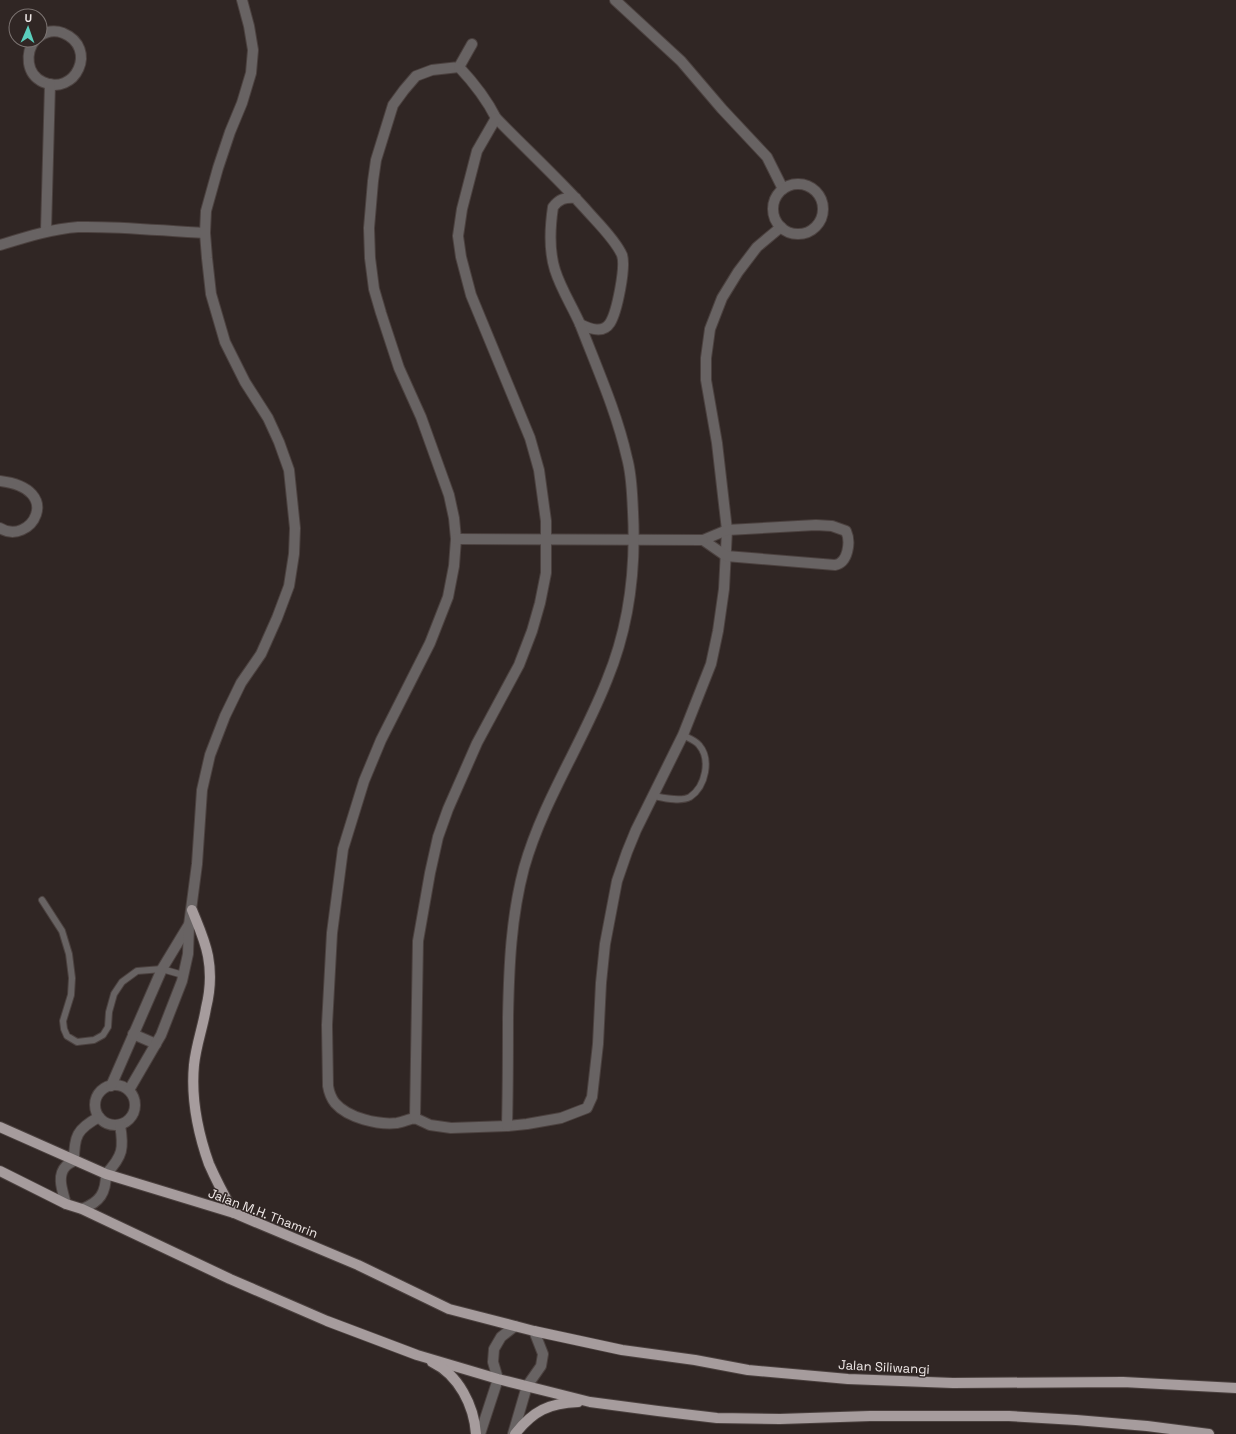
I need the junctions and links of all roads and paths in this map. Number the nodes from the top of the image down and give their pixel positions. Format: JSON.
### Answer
{"nodes":[{"id":1,"x":242,"y":0,"type":"edge"},
{"id":2,"x":615,"y":0,"type":"edge"},
{"id":3,"x":48,"y":32,"type":"edge"},
{"id":4,"x":472,"y":44,"type":"dead end"},
{"id":5,"x":30,"y":48,"type":"edge"},
{"id":6,"x":460,"y":67,"type":"junction"},
{"id":7,"x":50,"y":84,"type":"junction"},
{"id":8,"x":496,"y":118,"type":"junction"},
{"id":9,"x":783,"y":189,"type":"junction"},
{"id":10,"x":576,"y":198,"type":"junction"},
{"id":11,"x":781,"y":227,"type":"junction"},
{"id":12,"x":46,"y":231,"type":"junction"},
{"id":13,"x":205,"y":233,"type":"junction"},
{"id":14,"x":0,"y":245,"type":"edge"},
{"id":15,"x":580,"y":324,"type":"junction"},
{"id":16,"x":0,"y":481,"type":"edge"},
{"id":17,"x":0,"y":528,"type":"edge"},
{"id":18,"x":727,"y":530,"type":"junction"},
{"id":19,"x":456,"y":539,"type":"junction"},
{"id":20,"x":546,"y":539,"type":"junction"},
{"id":21,"x":635,"y":539,"type":"junction"},
{"id":22,"x":703,"y":540,"type":"junction"},
{"id":23,"x":726,"y":556,"type":"junction"},
{"id":24,"x":683,"y":735,"type":"junction"},
{"id":25,"x":654,"y":796,"type":"junction"},
{"id":26,"x":42,"y":900,"type":"dead end"},
{"id":27,"x":192,"y":910,"type":"junction"},
{"id":28,"x":189,"y":925,"type":"junction"},
{"id":29,"x":162,"y":969,"type":"junction"},
{"id":30,"x":183,"y":975,"type":"junction"},
{"id":31,"x":133,"y":1034,"type":"junction"},
{"id":32,"x":156,"y":1044,"type":"junction"},
{"id":33,"x":111,"y":1086,"type":"junction"},
{"id":34,"x":129,"y":1090,"type":"junction"},
{"id":35,"x":99,"y":1117,"type":"junction"},
{"id":36,"x":415,"y":1118,"type":"junction"},
{"id":37,"x":120,"y":1125,"type":"junction"},
{"id":38,"x":507,"y":1126,"type":"junction"},
{"id":39,"x":0,"y":1127,"type":"edge"},
{"id":40,"x":74,"y":1161,"type":"junction"},
{"id":41,"x":0,"y":1171,"type":"edge"},
{"id":42,"x":106,"y":1174,"type":"junction"},
{"id":43,"x":66,"y":1204,"type":"junction"},
{"id":44,"x":82,"y":1209,"type":"junction"},
{"id":45,"x":234,"y":1213,"type":"junction"},
{"id":46,"x":515,"y":1326,"type":"junction"},
{"id":47,"x":534,"y":1330,"type":"junction"},
{"id":48,"x":417,"y":1355,"type":"junction"},
{"id":49,"x":498,"y":1379,"type":"junction"},
{"id":50,"x":527,"y":1386,"type":"junction"},
{"id":51,"x":1236,"y":1388,"type":"edge"},
{"id":52,"x":590,"y":1402,"type":"junction"},
{"id":53,"x":476,"y":1434,"type":"edge"},
{"id":54,"x":480,"y":1434,"type":"edge"},
{"id":55,"x":514,"y":1434,"type":"edge"},
{"id":56,"x":1209,"y":1434,"type":"edge"}],
"edges":[{"from":1,"to":13,"type":"street"},
{"from":2,"to":9,"type":"street"},
{"from":3,"to":7,"type":"street"},
{"from":4,"to":6,"type":"street"},
{"from":5,"to":7,"type":"street"},
{"from":6,"to":8,"type":"street"},
{"from":6,"to":19,"type":"street"},
{"from":7,"to":12,"type":"street"},
{"from":8,"to":10,"type":"street"},
{"from":8,"to":20,"type":"street"},
{"from":9,"to":11,"type":"street"},
{"from":9,"to":11,"type":"street"},
{"from":10,"to":15,"type":"street"},
{"from":10,"to":15,"type":"street"},
{"from":11,"to":18,"type":"street"},
{"from":12,"to":13,"type":"street"},
{"from":12,"to":14,"type":"street"},
{"from":13,"to":27,"type":"street"},
{"from":15,"to":21,"type":"street"},
{"from":16,"to":17,"type":"street"},
{"from":18,"to":22,"type":"street"},
{"from":18,"to":23,"type":"street"},
{"from":18,"to":23,"type":"street"},
{"from":19,"to":20,"type":"street"},
{"from":19,"to":36,"type":"street"},
{"from":20,"to":21,"type":"street"},
{"from":20,"to":36,"type":"street"},
{"from":21,"to":22,"type":"street"},
{"from":21,"to":38,"type":"street"},
{"from":22,"to":23,"type":"street"},
{"from":23,"to":24,"type":"street"},
{"from":24,"to":25,"type":"street"},
{"from":24,"to":25,"type":"lane"},
{"from":25,"to":38,"type":"street"},
{"from":26,"to":29,"type":"lane"},
{"from":27,"to":28,"type":"street"},
{"from":27,"to":45,"type":"main road"},
{"from":28,"to":29,"type":"street"},
{"from":28,"to":30,"type":"street"},
{"from":29,"to":30,"type":"lane"},
{"from":29,"to":31,"type":"street"},
{"from":30,"to":32,"type":"street"},
{"from":31,"to":32,"type":"street"},
{"from":31,"to":33,"type":"street"},
{"from":32,"to":34,"type":"street"},
{"from":33,"to":34,"type":"street"},
{"from":33,"to":35,"type":"street"},
{"from":34,"to":37,"type":"street"},
{"from":35,"to":37,"type":"street"},
{"from":35,"to":40,"type":"street"},
{"from":36,"to":38,"type":"street"},
{"from":37,"to":42,"type":"street"},
{"from":39,"to":40,"type":"main road","name":"Jalan M.H. Thamrin"},
{"from":40,"to":42,"type":"main road","name":"Jalan M.H. Thamrin"},
{"from":40,"to":43,"type":"street"},
{"from":41,"to":43,"type":"main road"},
{"from":42,"to":44,"type":"street"},
{"from":42,"to":45,"type":"main road","name":"Jalan M.H. Thamrin"},
{"from":43,"to":44,"type":"main road"},
{"from":44,"to":48,"type":"main road"},
{"from":45,"to":46,"type":"main road","name":"Jalan M.H. Thamrin"},
{"from":46,"to":47,"type":"main road"},
{"from":46,"to":49,"type":"street"},
{"from":47,"to":50,"type":"street"},
{"from":47,"to":51,"type":"main road","name":"Jalan Siliwangi"},
{"from":48,"to":49,"type":"main road"},
{"from":48,"to":53,"type":"main road"},
{"from":49,"to":50,"type":"main road"},
{"from":49,"to":54,"type":"street"},
{"from":50,"to":52,"type":"main road"},
{"from":50,"to":55,"type":"street"},
{"from":52,"to":55,"type":"main road"},
{"from":52,"to":56,"type":"main road"}]}
